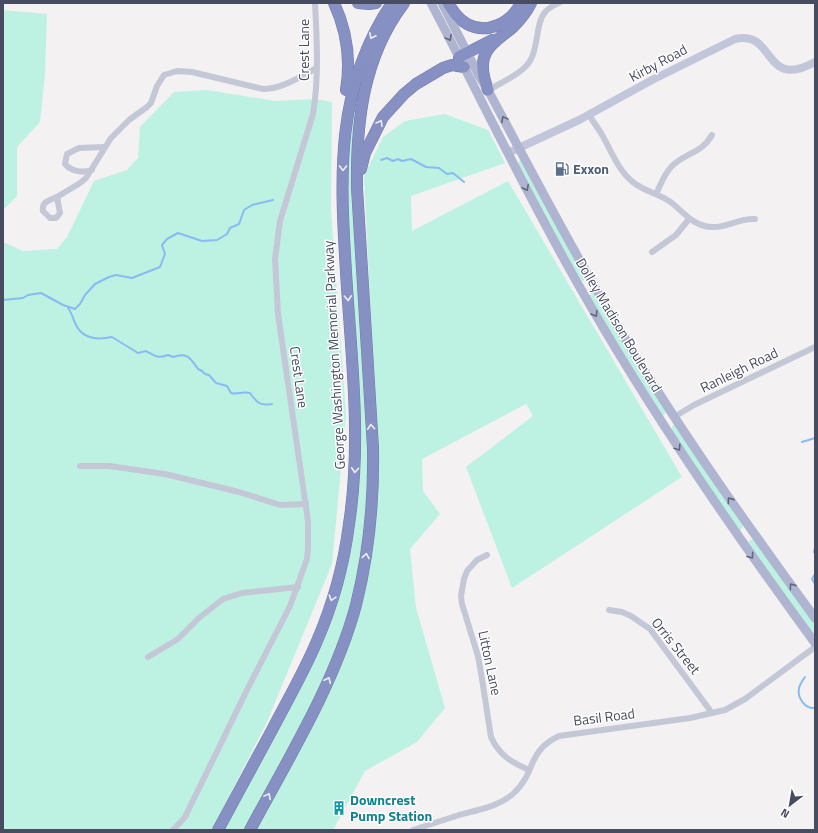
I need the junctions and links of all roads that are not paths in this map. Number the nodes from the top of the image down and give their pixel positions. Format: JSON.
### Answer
{"nodes":[{"id":1,"x":315,"y":3,"type":"edge"},
{"id":2,"x":334,"y":3,"type":"edge"},
{"id":3,"x":358,"y":3,"type":"edge"},
{"id":4,"x":376,"y":3,"type":"edge"},
{"id":5,"x":392,"y":3,"type":"edge"},
{"id":6,"x":404,"y":3,"type":"edge"},
{"id":7,"x":431,"y":3,"type":"edge"},
{"id":8,"x":442,"y":3,"type":"edge"},
{"id":9,"x":448,"y":3,"type":"edge"},
{"id":10,"x":521,"y":3,"type":"edge"},
{"id":11,"x":531,"y":3,"type":"edge"},
{"id":12,"x":559,"y":3,"type":"edge"},
{"id":13,"x":503,"y":34,"type":"junction"},
{"id":14,"x":464,"y":59,"type":"junction"},
{"id":15,"x":815,"y":62,"type":"edge"},
{"id":16,"x":316,"y":68,"type":"junction"},
{"id":17,"x":484,"y":93,"type":"junction"},
{"id":18,"x":589,"y":115,"type":"junction"},
{"id":19,"x":345,"y":130,"type":"junction"},
{"id":20,"x":712,"y":136,"type":"dead end"},
{"id":21,"x":106,"y":147,"type":"junction"},
{"id":22,"x":519,"y":148,"type":"junction"},
{"id":23,"x":508,"y":153,"type":"junction"},
{"id":24,"x":92,"y":170,"type":"junction"},
{"id":25,"x":656,"y":194,"type":"junction"},
{"id":26,"x":58,"y":197,"type":"dead end"},
{"id":27,"x":357,"y":199,"type":"junction"},
{"id":28,"x":689,"y":219,"type":"junction"},
{"id":29,"x":755,"y":219,"type":"dead end"},
{"id":30,"x":652,"y":252,"type":"dead end"},
{"id":31,"x":592,"y":283,"type":"junction"},
{"id":32,"x":581,"y":289,"type":"junction"},
{"id":33,"x":815,"y":347,"type":"edge"},
{"id":34,"x":674,"y":417,"type":"junction"},
{"id":35,"x":663,"y":424,"type":"junction"},
{"id":36,"x":80,"y":466,"type":"dead end"},
{"id":37,"x":306,"y":504,"type":"junction"},
{"id":38,"x":752,"y":532,"type":"junction"},
{"id":39,"x":740,"y":540,"type":"junction"},
{"id":40,"x":488,"y":555,"type":"dead end"},
{"id":41,"x":298,"y":587,"type":"junction"},
{"id":42,"x":608,"y":610,"type":"dead end"},
{"id":43,"x":815,"y":618,"type":"edge"},
{"id":44,"x":815,"y":643,"type":"edge"},
{"id":45,"x":815,"y":647,"type":"edge"},
{"id":46,"x":148,"y":657,"type":"dead end"},
{"id":47,"x":712,"y":713,"type":"junction"},
{"id":48,"x":529,"y":770,"type":"junction"},
{"id":49,"x":174,"y":830,"type":"edge"},
{"id":50,"x":218,"y":830,"type":"edge"},
{"id":51,"x":250,"y":830,"type":"edge"},
{"id":52,"x":413,"y":830,"type":"edge"}],
"edges":[{"from":1,"to":16,"type":"street","name":"Crest Lane"},
{"from":2,"to":19,"type":"highway"},
{"from":3,"to":4,"type":"highway"},
{"from":5,"to":19,"type":"highway","name":"George Washington Memorial Parkway","one_way":true},
{"from":6,"to":27,"type":"highway"},
{"from":7,"to":14,"type":"main road","name":"Dolley Madison Boulevard","one_way":true},
{"from":8,"to":14,"type":"main road","name":"Dolley Madison Boulevard"},
{"from":9,"to":10,"type":"highway"},
{"from":11,"to":13,"type":"highway"},
{"from":12,"to":17,"type":"street"},
{"from":13,"to":14,"type":"highway"},
{"from":13,"to":17,"type":"highway"},
{"from":14,"to":17,"type":"main road","name":"Dolley Madison Boulevard"},
{"from":14,"to":17,"type":"main road","name":"Dolley Madison Boulevard"},
{"from":27,"to":14,"type":"highway","one_way":true},
{"from":15,"to":18,"type":"main road","name":"Kirby Road"},
{"from":16,"to":21,"type":"street"},
{"from":16,"to":37,"type":"street","name":"Crest Lane"},
{"from":22,"to":17,"type":"main road","name":"Dolley Madison Boulevard","one_way":true},
{"from":17,"to":23,"type":"main road","name":"Dolley Madison Boulevard"},
{"from":18,"to":22,"type":"main road","name":"Kirby Road"},
{"from":18,"to":25,"type":"street"},
{"from":19,"to":50,"type":"highway","name":"George Washington Memorial Parkway","one_way":true},
{"from":20,"to":25,"type":"street"},
{"from":21,"to":24,"type":"street"},
{"from":21,"to":24,"type":"street"},
{"from":22,"to":23,"type":"main road","name":"Kirby Road"},
{"from":22,"to":31,"type":"main road","name":"Dolley Madison Boulevard"},
{"from":23,"to":32,"type":"main road","name":"Dolley Madison Boulevard","one_way":true},
{"from":24,"to":26,"type":"street"},
{"from":25,"to":28,"type":"street"},
{"from":51,"to":27,"type":"highway","one_way":true},
{"from":28,"to":29,"type":"street"},
{"from":28,"to":30,"type":"street"},
{"from":31,"to":32,"type":"main road"},
{"from":31,"to":34,"type":"main road","name":"Dolley Madison Boulevard"},
{"from":32,"to":35,"type":"main road","name":"Dolley Madison Boulevard","one_way":true},
{"from":33,"to":34,"type":"street","name":"Ranleigh Road"},
{"from":34,"to":35,"type":"main road"},
{"from":38,"to":34,"type":"main road","name":"Dolley Madison Boulevard","one_way":true},
{"from":35,"to":39,"type":"main road","name":"Dolley Madison Boulevard","one_way":true},
{"from":36,"to":37,"type":"street"},
{"from":37,"to":41,"type":"street","name":"Crest Lane"},
{"from":38,"to":39,"type":"main road"},
{"from":43,"to":38,"type":"main road","name":"Dolley Madison Boulevard","one_way":true},
{"from":39,"to":44,"type":"main road","name":"Dolley Madison Boulevard","one_way":true},
{"from":40,"to":48,"type":"street","name":"Litton Lane"},
{"from":41,"to":46,"type":"street"},
{"from":41,"to":49,"type":"street","name":"Crest Lane"},
{"from":42,"to":47,"type":"street","name":"Orris Street"},
{"from":45,"to":47,"type":"street","name":"Basil Road"},
{"from":47,"to":48,"type":"street","name":"Basil Road"},
{"from":48,"to":52,"type":"street","name":"Basil Road"}]}
